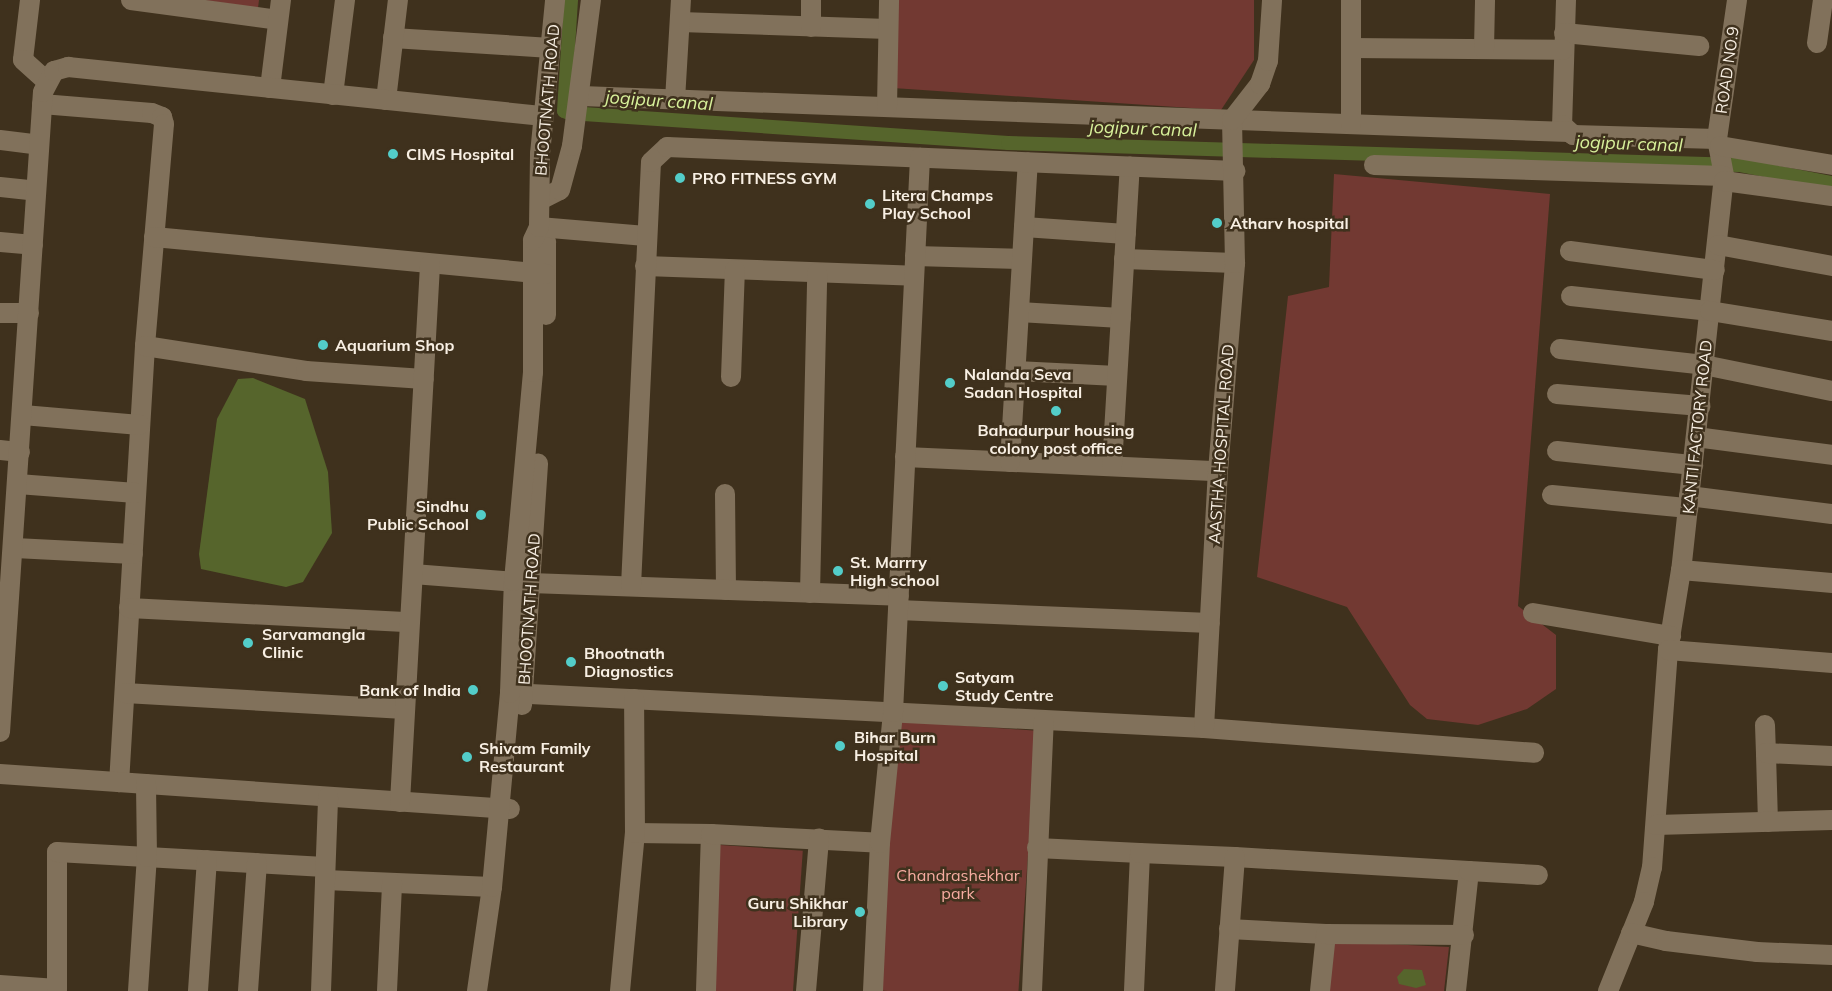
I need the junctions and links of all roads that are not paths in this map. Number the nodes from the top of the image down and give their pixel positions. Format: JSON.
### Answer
{"nodes":[{"id":1,"x":30,"y":0,"type":"edge"},
{"id":2,"x":130,"y":0,"type":"edge"},
{"id":3,"x":281,"y":0,"type":"edge"},
{"id":4,"x":345,"y":0,"type":"edge"},
{"id":5,"x":398,"y":0,"type":"edge"},
{"id":6,"x":555,"y":0,"type":"edge"},
{"id":7,"x":591,"y":0,"type":"edge"},
{"id":8,"x":681,"y":0,"type":"edge"},
{"id":9,"x":812,"y":0,"type":"edge"},
{"id":10,"x":889,"y":0,"type":"edge"},
{"id":11,"x":1272,"y":0,"type":"edge"},
{"id":12,"x":1351,"y":0,"type":"edge"},
{"id":13,"x":1485,"y":0,"type":"edge"},
{"id":14,"x":1566,"y":0,"type":"edge"},
{"id":15,"x":1737,"y":0,"type":"edge"},
{"id":16,"x":1823,"y":0,"type":"edge"},
{"id":17,"x":278,"y":20,"type":"junction"},
{"id":18,"x":680,"y":22,"type":"junction"},
{"id":19,"x":811,"y":27,"type":"junction"},
{"id":20,"x":888,"y":29,"type":"junction"},
{"id":21,"x":393,"y":38,"type":"junction"},
{"id":22,"x":1564,"y":42,"type":"junction"},
{"id":23,"x":1816,"y":44,"type":"dead end"},
{"id":24,"x":1699,"y":46,"type":"dead end"},
{"id":25,"x":551,"y":48,"type":"junction"},
{"id":26,"x":1351,"y":48,"type":"junction"},
{"id":27,"x":1484,"y":49,"type":"junction"},
{"id":28,"x":46,"y":81,"type":"junction"},
{"id":29,"x":270,"y":88,"type":"junction"},
{"id":30,"x":333,"y":95,"type":"junction"},
{"id":31,"x":386,"y":100,"type":"junction"},
{"id":32,"x":675,"y":100,"type":"junction"},
{"id":33,"x":580,"y":101,"type":"junction"},
{"id":34,"x":42,"y":104,"type":"junction"},
{"id":35,"x":887,"y":107,"type":"junction"},
{"id":36,"x":543,"y":116,"type":"junction"},
{"id":37,"x":1351,"y":124,"type":"junction"},
{"id":38,"x":1233,"y":126,"type":"junction"},
{"id":39,"x":1569,"y":132,"type":"junction"},
{"id":40,"x":0,"y":140,"type":"edge"},
{"id":41,"x":39,"y":145,"type":"junction"},
{"id":42,"x":920,"y":158,"type":"junction"},
{"id":43,"x":1721,"y":161,"type":"junction"},
{"id":44,"x":1028,"y":163,"type":"junction"},
{"id":45,"x":1235,"y":165,"type":"junction"},
{"id":46,"x":1374,"y":165,"type":"dead end"},
{"id":47,"x":1832,"y":165,"type":"edge"},
{"id":48,"x":1130,"y":167,"type":"junction"},
{"id":49,"x":0,"y":187,"type":"edge"},
{"id":50,"x":36,"y":191,"type":"junction"},
{"id":51,"x":1832,"y":196,"type":"edge"},
{"id":52,"x":540,"y":200,"type":"junction"},
{"id":53,"x":539,"y":227,"type":"junction"},
{"id":54,"x":1024,"y":227,"type":"junction"},
{"id":55,"x":1126,"y":234,"type":"junction"},
{"id":56,"x":646,"y":236,"type":"junction"},
{"id":57,"x":154,"y":237,"type":"junction"},
{"id":58,"x":0,"y":242,"type":"edge"},
{"id":59,"x":33,"y":245,"type":"junction"},
{"id":60,"x":1718,"y":245,"type":"junction"},
{"id":61,"x":1570,"y":251,"type":"dead end"},
{"id":62,"x":915,"y":256,"type":"junction"},
{"id":63,"x":1022,"y":259,"type":"junction"},
{"id":64,"x":1124,"y":259,"type":"junction"},
{"id":65,"x":1235,"y":263,"type":"junction"},
{"id":66,"x":430,"y":265,"type":"junction"},
{"id":67,"x":645,"y":266,"type":"junction"},
{"id":68,"x":1832,"y":266,"type":"edge"},
{"id":69,"x":735,"y":270,"type":"junction"},
{"id":70,"x":1715,"y":270,"type":"junction"},
{"id":71,"x":817,"y":273,"type":"junction"},
{"id":72,"x":540,"y":274,"type":"junction"},
{"id":73,"x":914,"y":276,"type":"junction"},
{"id":74,"x":1572,"y":296,"type":"dead end"},
{"id":75,"x":1710,"y":311,"type":"junction"},
{"id":76,"x":1019,"y":312,"type":"junction"},
{"id":77,"x":0,"y":313,"type":"edge"},
{"id":78,"x":29,"y":314,"type":"junction"},
{"id":79,"x":1121,"y":318,"type":"junction"},
{"id":80,"x":1832,"y":331,"type":"edge"},
{"id":81,"x":145,"y":346,"type":"junction"},
{"id":82,"x":1560,"y":349,"type":"dead end"},
{"id":83,"x":1704,"y":365,"type":"junction"},
{"id":84,"x":1016,"y":371,"type":"junction"},
{"id":85,"x":1117,"y":376,"type":"junction"},
{"id":86,"x":731,"y":377,"type":"dead end"},
{"id":87,"x":424,"y":379,"type":"junction"},
{"id":88,"x":1832,"y":391,"type":"edge"},
{"id":89,"x":1557,"y":394,"type":"dead end"},
{"id":90,"x":1700,"y":406,"type":"junction"},
{"id":91,"x":23,"y":415,"type":"junction"},
{"id":92,"x":140,"y":425,"type":"junction"},
{"id":93,"x":1696,"y":437,"type":"junction"},
{"id":94,"x":0,"y":450,"type":"edge"},
{"id":95,"x":1557,"y":451,"type":"dead end"},
{"id":96,"x":20,"y":452,"type":"junction"},
{"id":97,"x":1832,"y":455,"type":"edge"},
{"id":98,"x":905,"y":457,"type":"junction"},
{"id":99,"x":1010,"y":462,"type":"junction"},
{"id":100,"x":1693,"y":465,"type":"junction"},
{"id":101,"x":1112,"y":466,"type":"junction"},
{"id":102,"x":1218,"y":471,"type":"junction"},
{"id":103,"x":136,"y":493,"type":"junction"},
{"id":104,"x":725,"y":494,"type":"dead end"},
{"id":105,"x":1552,"y":495,"type":"dead end"},
{"id":106,"x":12,"y":496,"type":"edge"},
{"id":107,"x":1689,"y":502,"type":"junction"},
{"id":108,"x":1832,"y":514,"type":"edge"},
{"id":109,"x":8,"y":525,"type":"edge"},
{"id":110,"x":15,"y":548,"type":"junction"},
{"id":111,"x":133,"y":555,"type":"junction"},
{"id":112,"x":1681,"y":570,"type":"junction"},
{"id":113,"x":413,"y":574,"type":"junction"},
{"id":114,"x":522,"y":582,"type":"junction"},
{"id":115,"x":1832,"y":583,"type":"edge"},
{"id":116,"x":631,"y":586,"type":"junction"},
{"id":117,"x":726,"y":590,"type":"junction"},
{"id":118,"x":810,"y":593,"type":"junction"},
{"id":119,"x":899,"y":603,"type":"junction"},
{"id":120,"x":129,"y":608,"type":"junction"},
{"id":121,"x":1533,"y":613,"type":"dead end"},
{"id":122,"x":5,"y":616,"type":"edge"},
{"id":123,"x":410,"y":622,"type":"junction"},
{"id":124,"x":1210,"y":623,"type":"junction"},
{"id":125,"x":1670,"y":643,"type":"junction"},
{"id":126,"x":1832,"y":663,"type":"edge"},
{"id":127,"x":125,"y":693,"type":"junction"},
{"id":128,"x":517,"y":693,"type":"junction"},
{"id":129,"x":634,"y":699,"type":"junction"},
{"id":130,"x":405,"y":709,"type":"junction"},
{"id":131,"x":893,"y":712,"type":"junction"},
{"id":132,"x":1044,"y":721,"type":"junction"},
{"id":133,"x":1766,"y":725,"type":"dead end"},
{"id":134,"x":1204,"y":728,"type":"junction"},
{"id":135,"x":0,"y":732,"type":"edge"},
{"id":136,"x":1534,"y":753,"type":"dead end"},
{"id":137,"x":1766,"y":753,"type":"junction"},
{"id":138,"x":1832,"y":756,"type":"edge"},
{"id":139,"x":0,"y":774,"type":"edge"},
{"id":140,"x":119,"y":783,"type":"junction"},
{"id":141,"x":146,"y":784,"type":"junction"},
{"id":142,"x":328,"y":797,"type":"junction"},
{"id":143,"x":400,"y":802,"type":"junction"},
{"id":144,"x":505,"y":809,"type":"junction"},
{"id":145,"x":1832,"y":820,"type":"edge"},
{"id":146,"x":1768,"y":822,"type":"junction"},
{"id":147,"x":1656,"y":825,"type":"junction"},
{"id":148,"x":635,"y":832,"type":"junction"},
{"id":149,"x":711,"y":834,"type":"junction"},
{"id":150,"x":819,"y":839,"type":"junction"},
{"id":151,"x":880,"y":843,"type":"junction"},
{"id":152,"x":1037,"y":848,"type":"junction"},
{"id":153,"x":1140,"y":853,"type":"junction"},
{"id":154,"x":1235,"y":856,"type":"junction"},
{"id":155,"x":147,"y":857,"type":"junction"},
{"id":156,"x":207,"y":860,"type":"junction"},
{"id":157,"x":257,"y":863,"type":"junction"},
{"id":158,"x":1469,"y":871,"type":"junction"},
{"id":159,"x":325,"y":874,"type":"junction"},
{"id":160,"x":1538,"y":874,"type":"dead end"},
{"id":161,"x":392,"y":883,"type":"junction"},
{"id":162,"x":492,"y":887,"type":"junction"},
{"id":163,"x":1229,"y":929,"type":"junction"},
{"id":164,"x":1631,"y":933,"type":"junction"},
{"id":165,"x":1326,"y":934,"type":"junction"},
{"id":166,"x":1464,"y":935,"type":"junction"},
{"id":167,"x":1832,"y":955,"type":"edge"},
{"id":168,"x":0,"y":985,"type":"edge"},
{"id":169,"x":61,"y":990,"type":"edge"},
{"id":170,"x":138,"y":991,"type":"edge"},
{"id":171,"x":198,"y":991,"type":"edge"},
{"id":172,"x":248,"y":991,"type":"edge"},
{"id":173,"x":321,"y":991,"type":"edge"},
{"id":174,"x":387,"y":991,"type":"edge"},
{"id":175,"x":477,"y":991,"type":"edge"},
{"id":176,"x":488,"y":991,"type":"edge"},
{"id":177,"x":620,"y":991,"type":"edge"},
{"id":178,"x":706,"y":991,"type":"edge"},
{"id":179,"x":806,"y":991,"type":"edge"},
{"id":180,"x":873,"y":991,"type":"edge"},
{"id":181,"x":1032,"y":991,"type":"edge"},
{"id":182,"x":1134,"y":991,"type":"edge"},
{"id":183,"x":1225,"y":991,"type":"edge"},
{"id":184,"x":1320,"y":991,"type":"edge"},
{"id":185,"x":1456,"y":991,"type":"edge"},
{"id":186,"x":1608,"y":991,"type":"edge"}],
"edges":[{"from":1,"to":28,"type":"street"},
{"from":2,"to":17,"type":"street"},
{"from":3,"to":17,"type":"street"},
{"from":4,"to":30,"type":"street"},
{"from":5,"to":21,"type":"street"},
{"from":6,"to":25,"type":"street","name":"BHOOTNATH ROAD"},
{"from":7,"to":33,"type":"street","name":"BHOOTNATH ROAD"},
{"from":8,"to":18,"type":"street"},
{"from":9,"to":19,"type":"street"},
{"from":10,"to":20,"type":"street"},
{"from":11,"to":38,"type":"street"},
{"from":12,"to":26,"type":"street"},
{"from":13,"to":27,"type":"street"},
{"from":14,"to":22,"type":"street"},
{"from":15,"to":43,"type":"street","name":"ROAD NO.9"},
{"from":16,"to":23,"type":"street"},
{"from":17,"to":29,"type":"street"},
{"from":18,"to":19,"type":"street"},
{"from":18,"to":32,"type":"street"},
{"from":19,"to":20,"type":"street"},
{"from":20,"to":35,"type":"street"},
{"from":21,"to":25,"type":"street"},
{"from":21,"to":31,"type":"street"},
{"from":22,"to":24,"type":"street"},
{"from":22,"to":27,"type":"street"},
{"from":22,"to":39,"type":"street"},
{"from":25,"to":36,"type":"street","name":"BHOOTNATH ROAD"},
{"from":26,"to":27,"type":"street"},
{"from":26,"to":37,"type":"street"},
{"from":28,"to":29,"type":"street"},
{"from":28,"to":34,"type":"street"},
{"from":29,"to":30,"type":"street"},
{"from":30,"to":31,"type":"street"},
{"from":31,"to":36,"type":"street"},
{"from":32,"to":33,"type":"street"},
{"from":32,"to":35,"type":"street"},
{"from":33,"to":52,"type":"street","name":"BHOOTNATH ROAD"},
{"from":34,"to":41,"type":"street"},
{"from":34,"to":57,"type":"street"},
{"from":35,"to":38,"type":"street"},
{"from":36,"to":52,"type":"street","name":"BHOOTNATH ROAD"},
{"from":37,"to":38,"type":"street"},
{"from":37,"to":39,"type":"street"},
{"from":38,"to":45,"type":"street","name":"AASTHA HOSPITAL ROAD"},
{"from":39,"to":43,"type":"street"},
{"from":40,"to":41,"type":"street"},
{"from":41,"to":50,"type":"street"},
{"from":42,"to":44,"type":"street"},
{"from":42,"to":56,"type":"street"},
{"from":42,"to":62,"type":"street"},
{"from":43,"to":46,"type":"street"},
{"from":43,"to":47,"type":"street"},
{"from":43,"to":51,"type":"street"},
{"from":43,"to":60,"type":"street","name":"KANTI FACTORY ROAD"},
{"from":44,"to":48,"type":"street"},
{"from":44,"to":54,"type":"street"},
{"from":45,"to":48,"type":"street"},
{"from":45,"to":65,"type":"street","name":"AASTHA HOSPITAL ROAD"},
{"from":48,"to":55,"type":"street"},
{"from":49,"to":50,"type":"street"},
{"from":50,"to":59,"type":"street"},
{"from":52,"to":53,"type":"street","name":"BHOOTNATH ROAD"},
{"from":53,"to":56,"type":"street"},
{"from":53,"to":72,"type":"street","name":"BHOOTNATH ROAD"},
{"from":54,"to":55,"type":"street"},
{"from":54,"to":63,"type":"street"},
{"from":55,"to":64,"type":"street"},
{"from":56,"to":67,"type":"street"},
{"from":57,"to":66,"type":"street"},
{"from":57,"to":81,"type":"street"},
{"from":58,"to":59,"type":"street"},
{"from":59,"to":78,"type":"street"},
{"from":60,"to":68,"type":"street"},
{"from":60,"to":70,"type":"street","name":"KANTI FACTORY ROAD"},
{"from":61,"to":70,"type":"street"},
{"from":62,"to":63,"type":"street"},
{"from":62,"to":73,"type":"street"},
{"from":63,"to":76,"type":"street"},
{"from":64,"to":65,"type":"street"},
{"from":64,"to":79,"type":"street"},
{"from":65,"to":102,"type":"street","name":"AASTHA HOSPITAL ROAD"},
{"from":66,"to":72,"type":"street"},
{"from":66,"to":87,"type":"street"},
{"from":67,"to":69,"type":"street"},
{"from":67,"to":116,"type":"street"},
{"from":69,"to":71,"type":"street"},
{"from":69,"to":86,"type":"street"},
{"from":70,"to":75,"type":"street","name":"KANTI FACTORY ROAD"},
{"from":71,"to":73,"type":"street"},
{"from":71,"to":118,"type":"street"},
{"from":72,"to":114,"type":"street","name":"BHOOTNATH ROAD"},
{"from":73,"to":98,"type":"street"},
{"from":74,"to":75,"type":"street"},
{"from":75,"to":80,"type":"street"},
{"from":75,"to":83,"type":"street","name":"KANTI FACTORY ROAD"},
{"from":76,"to":79,"type":"street"},
{"from":76,"to":84,"type":"street"},
{"from":77,"to":78,"type":"street"},
{"from":78,"to":91,"type":"street"},
{"from":79,"to":85,"type":"street"},
{"from":81,"to":87,"type":"street"},
{"from":81,"to":92,"type":"street"},
{"from":82,"to":83,"type":"street"},
{"from":83,"to":88,"type":"street"},
{"from":83,"to":90,"type":"street","name":"KANTI FACTORY ROAD"},
{"from":84,"to":85,"type":"street"},
{"from":84,"to":99,"type":"street"},
{"from":85,"to":101,"type":"street"},
{"from":87,"to":113,"type":"street"},
{"from":89,"to":90,"type":"street"},
{"from":90,"to":93,"type":"street","name":"KANTI FACTORY ROAD"},
{"from":91,"to":92,"type":"street"},
{"from":91,"to":96,"type":"street"},
{"from":92,"to":103,"type":"street"},
{"from":93,"to":97,"type":"street"},
{"from":93,"to":100,"type":"street","name":"KANTI FACTORY ROAD"},
{"from":94,"to":96,"type":"street"},
{"from":95,"to":100,"type":"street"},
{"from":96,"to":106,"type":"street"},
{"from":98,"to":99,"type":"street"},
{"from":98,"to":119,"type":"street"},
{"from":99,"to":101,"type":"street"},
{"from":100,"to":107,"type":"street","name":"KANTI FACTORY ROAD"},
{"from":101,"to":102,"type":"street"},
{"from":102,"to":124,"type":"street","name":"AASTHA HOSPITAL ROAD"},
{"from":103,"to":106,"type":"street"},
{"from":103,"to":111,"type":"street"},
{"from":104,"to":117,"type":"street"},
{"from":105,"to":107,"type":"street"},
{"from":106,"to":109,"type":"street"},
{"from":107,"to":108,"type":"street"},
{"from":107,"to":112,"type":"street","name":"KANTI FACTORY ROAD"},
{"from":109,"to":110,"type":"street"},
{"from":110,"to":111,"type":"street"},
{"from":110,"to":122,"type":"street"},
{"from":111,"to":120,"type":"street"},
{"from":112,"to":115,"type":"street"},
{"from":112,"to":125,"type":"street","name":"KANTI FACTORY ROAD"},
{"from":113,"to":114,"type":"street"},
{"from":113,"to":123,"type":"street"},
{"from":114,"to":116,"type":"street"},
{"from":114,"to":128,"type":"street","name":"BHOOTNATH ROAD"},
{"from":116,"to":117,"type":"street"},
{"from":117,"to":118,"type":"street"},
{"from":118,"to":119,"type":"street"},
{"from":119,"to":124,"type":"street"},
{"from":119,"to":131,"type":"street"},
{"from":120,"to":123,"type":"street"},
{"from":120,"to":127,"type":"street"},
{"from":121,"to":125,"type":"street"},
{"from":122,"to":135,"type":"street"},
{"from":123,"to":130,"type":"street"},
{"from":124,"to":134,"type":"street","name":"AASTHA HOSPITAL ROAD"},
{"from":125,"to":126,"type":"street"},
{"from":125,"to":147,"type":"street","name":"KANTI FACTORY ROAD"},
{"from":127,"to":130,"type":"street"},
{"from":127,"to":140,"type":"street"},
{"from":128,"to":129,"type":"street"},
{"from":128,"to":144,"type":"street","name":"BHOOTNATH ROAD"},
{"from":129,"to":131,"type":"street"},
{"from":129,"to":148,"type":"street"},
{"from":130,"to":143,"type":"street"},
{"from":131,"to":132,"type":"street"},
{"from":131,"to":151,"type":"street"},
{"from":132,"to":134,"type":"street"},
{"from":132,"to":152,"type":"street"},
{"from":133,"to":137,"type":"street"},
{"from":134,"to":136,"type":"street"},
{"from":137,"to":138,"type":"street"},
{"from":137,"to":146,"type":"street"},
{"from":139,"to":140,"type":"street"},
{"from":140,"to":141,"type":"street"},
{"from":141,"to":142,"type":"street"},
{"from":141,"to":155,"type":"street"},
{"from":142,"to":143,"type":"street"},
{"from":142,"to":159,"type":"street"},
{"from":143,"to":144,"type":"street"},
{"from":144,"to":162,"type":"street","name":"BHOOTNATH ROAD"},
{"from":144,"to":176,"type":"street","name":"BHOOTNATH ROAD"},
{"from":145,"to":146,"type":"street"},
{"from":146,"to":147,"type":"street"},
{"from":147,"to":164,"type":"street","name":"KANTI FACTORY ROAD"},
{"from":148,"to":149,"type":"street"},
{"from":148,"to":177,"type":"street"},
{"from":149,"to":150,"type":"street"},
{"from":149,"to":178,"type":"street"},
{"from":150,"to":151,"type":"street"},
{"from":150,"to":179,"type":"street"},
{"from":151,"to":180,"type":"street"},
{"from":152,"to":153,"type":"street"},
{"from":152,"to":181,"type":"street"},
{"from":153,"to":154,"type":"street"},
{"from":153,"to":182,"type":"street"},
{"from":154,"to":158,"type":"street"},
{"from":154,"to":163,"type":"street"},
{"from":155,"to":156,"type":"street"},
{"from":155,"to":169,"type":"street"},
{"from":155,"to":170,"type":"street"},
{"from":156,"to":157,"type":"street"},
{"from":156,"to":171,"type":"street"},
{"from":157,"to":159,"type":"street"},
{"from":157,"to":172,"type":"street"},
{"from":158,"to":160,"type":"street"},
{"from":158,"to":166,"type":"street"},
{"from":159,"to":161,"type":"street"},
{"from":159,"to":173,"type":"street"},
{"from":161,"to":162,"type":"street"},
{"from":161,"to":174,"type":"street"},
{"from":162,"to":175,"type":"street","name":"BHOOTNATH ROAD"},
{"from":163,"to":165,"type":"street"},
{"from":163,"to":183,"type":"street"},
{"from":164,"to":167,"type":"street"},
{"from":164,"to":186,"type":"street","name":"KANTI FACTORY ROAD"},
{"from":165,"to":166,"type":"street"},
{"from":165,"to":184,"type":"street"},
{"from":166,"to":185,"type":"street"},
{"from":168,"to":169,"type":"street"}]}
